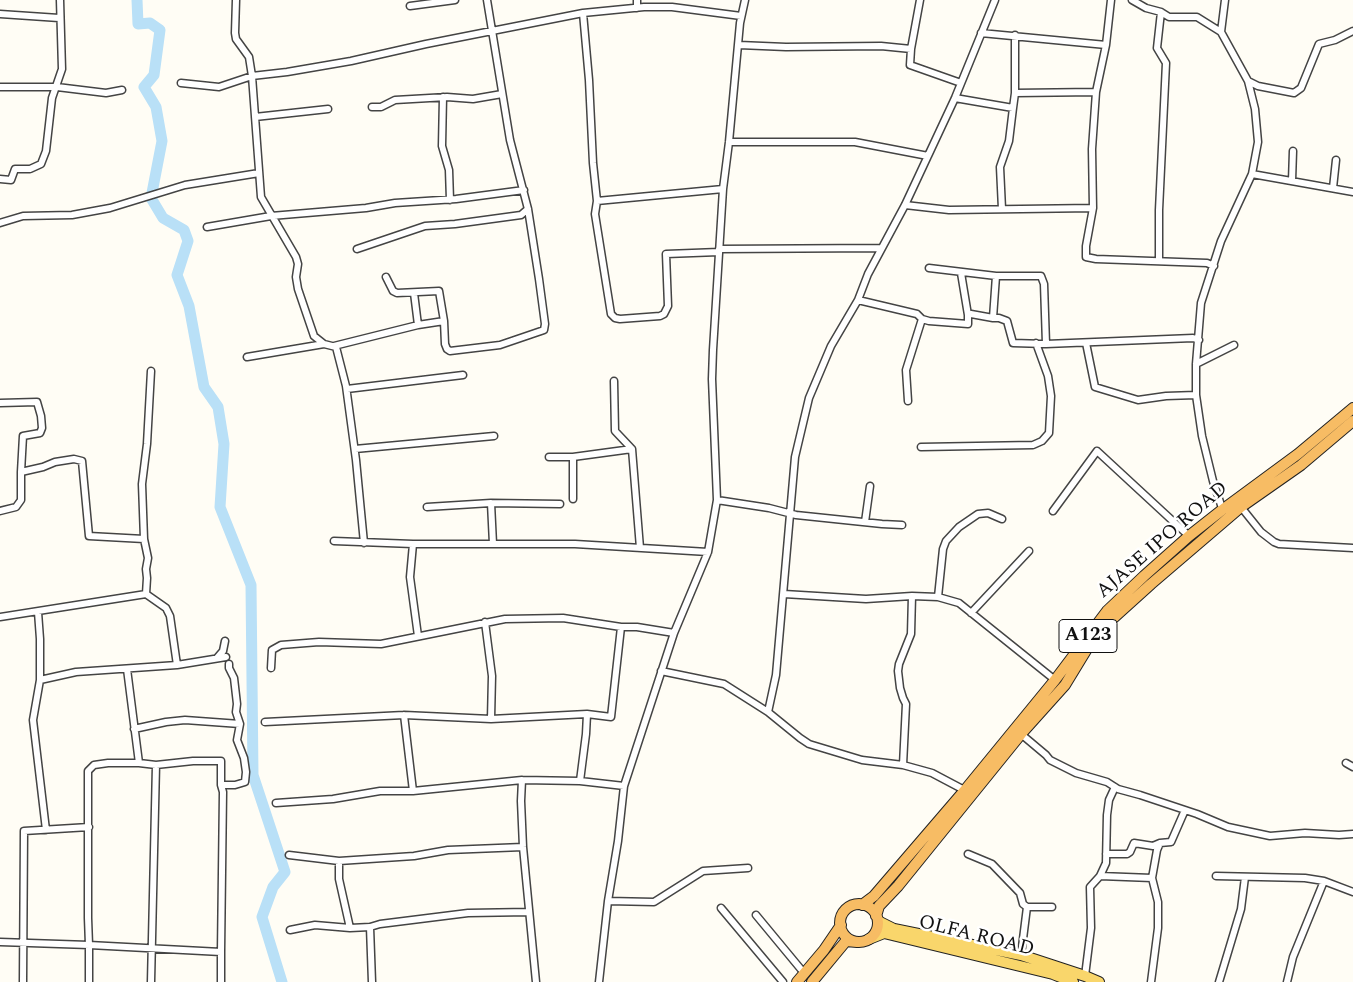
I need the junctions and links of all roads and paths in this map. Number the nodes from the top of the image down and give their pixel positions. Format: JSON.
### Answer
{"nodes":[{"id":1,"x":60,"y":0,"type":"edge"},
{"id":2,"x":236,"y":0,"type":"edge"},
{"id":3,"x":455,"y":0,"type":"edge"},
{"id":4,"x":487,"y":0,"type":"edge"},
{"id":5,"x":637,"y":0,"type":"edge"},
{"id":6,"x":745,"y":0,"type":"edge"},
{"id":7,"x":920,"y":0,"type":"edge"},
{"id":8,"x":995,"y":0,"type":"edge"},
{"id":9,"x":1111,"y":0,"type":"edge"},
{"id":10,"x":1132,"y":0,"type":"edge"},
{"id":11,"x":1225,"y":0,"type":"edge"},
{"id":12,"x":673,"y":3,"type":"edge"},
{"id":13,"x":410,"y":6,"type":"dead end"},
{"id":14,"x":637,"y":8,"type":"junction"},
{"id":15,"x":1161,"y":12,"type":"junction"},
{"id":16,"x":583,"y":13,"type":"junction"},
{"id":17,"x":0,"y":14,"type":"edge"},
{"id":18,"x":741,"y":16,"type":"junction"},
{"id":19,"x":59,"y":18,"type":"junction"},
{"id":20,"x":492,"y":31,"type":"junction"},
{"id":21,"x":1353,"y":31,"type":"edge"},
{"id":22,"x":1221,"y":32,"type":"junction"},
{"id":23,"x":981,"y":33,"type":"junction"},
{"id":24,"x":1015,"y":35,"type":"junction"},
{"id":25,"x":739,"y":45,"type":"junction"},
{"id":26,"x":1106,"y":45,"type":"junction"},
{"id":27,"x":912,"y":50,"type":"junction"},
{"id":28,"x":252,"y":76,"type":"junction"},
{"id":29,"x":1248,"y":81,"type":"junction"},
{"id":30,"x":181,"y":83,"type":"dead end"},
{"id":31,"x":961,"y":83,"type":"junction"},
{"id":32,"x":57,"y":86,"type":"junction"},
{"id":33,"x":0,"y":87,"type":"edge"},
{"id":34,"x":122,"y":90,"type":"dead end"},
{"id":35,"x":1096,"y":92,"type":"junction"},
{"id":36,"x":1015,"y":93,"type":"junction"},
{"id":37,"x":502,"y":94,"type":"junction"},
{"id":38,"x":443,"y":98,"type":"junction"},
{"id":39,"x":955,"y":98,"type":"junction"},
{"id":40,"x":372,"y":107,"type":"dead end"},
{"id":41,"x":1013,"y":108,"type":"junction"},
{"id":42,"x":328,"y":109,"type":"dead end"},
{"id":43,"x":256,"y":117,"type":"junction"},
{"id":44,"x":729,"y":142,"type":"junction"},
{"id":45,"x":1293,"y":151,"type":"dead end"},
{"id":46,"x":928,"y":156,"type":"junction"},
{"id":47,"x":1336,"y":160,"type":"dead end"},
{"id":48,"x":259,"y":173,"type":"junction"},
{"id":49,"x":1252,"y":174,"type":"junction"},
{"id":50,"x":0,"y":178,"type":"edge"},
{"id":51,"x":1292,"y":181,"type":"junction"},
{"id":52,"x":1333,"y":188,"type":"junction"},
{"id":53,"x":723,"y":189,"type":"junction"},
{"id":54,"x":524,"y":190,"type":"junction"},
{"id":55,"x":1353,"y":192,"type":"edge"},
{"id":56,"x":450,"y":200,"type":"junction"},
{"id":57,"x":597,"y":202,"type":"junction"},
{"id":58,"x":905,"y":205,"type":"junction"},
{"id":59,"x":1092,"y":208,"type":"junction"},
{"id":60,"x":1002,"y":209,"type":"junction"},
{"id":61,"x":528,"y":210,"type":"junction"},
{"id":62,"x":272,"y":216,"type":"junction"},
{"id":63,"x":0,"y":223,"type":"edge"},
{"id":64,"x":206,"y":227,"type":"dead end"},
{"id":65,"x":882,"y":248,"type":"junction"},
{"id":66,"x":356,"y":249,"type":"dead end"},
{"id":67,"x":719,"y":251,"type":"junction"},
{"id":68,"x":1159,"y":260,"type":"junction"},
{"id":69,"x":1214,"y":266,"type":"junction"},
{"id":70,"x":929,"y":268,"type":"dead end"},
{"id":71,"x":961,"y":273,"type":"junction"},
{"id":72,"x":996,"y":276,"type":"junction"},
{"id":73,"x":386,"y":277,"type":"dead end"},
{"id":74,"x":414,"y":293,"type":"junction"},
{"id":75,"x":858,"y":300,"type":"junction"},
{"id":76,"x":968,"y":315,"type":"junction"},
{"id":77,"x":993,"y":318,"type":"junction"},
{"id":78,"x":922,"y":319,"type":"junction"},
{"id":79,"x":444,"y":321,"type":"junction"},
{"id":80,"x":418,"y":325,"type":"junction"},
{"id":81,"x":1199,"y":340,"type":"junction"},
{"id":82,"x":1036,"y":343,"type":"junction"},
{"id":83,"x":1086,"y":343,"type":"junction"},
{"id":84,"x":324,"y":344,"type":"junction"},
{"id":85,"x":1046,"y":344,"type":"junction"},
{"id":86,"x":1234,"y":345,"type":"dead end"},
{"id":87,"x":332,"y":347,"type":"junction"},
{"id":88,"x":247,"y":356,"type":"dead end"},
{"id":89,"x":1196,"y":364,"type":"junction"},
{"id":90,"x":151,"y":371,"type":"dead end"},
{"id":91,"x":463,"y":375,"type":"dead end"},
{"id":92,"x":614,"y":381,"type":"dead end"},
{"id":93,"x":346,"y":389,"type":"junction"},
{"id":94,"x":1196,"y":395,"type":"junction"},
{"id":95,"x":908,"y":401,"type":"dead end"},
{"id":96,"x":0,"y":403,"type":"edge"},
{"id":97,"x":1353,"y":408,"type":"edge"},
{"id":98,"x":1353,"y":421,"type":"edge"},
{"id":99,"x":494,"y":436,"type":"dead end"},
{"id":100,"x":921,"y":446,"type":"dead end"},
{"id":101,"x":355,"y":449,"type":"junction"},
{"id":102,"x":632,"y":449,"type":"junction"},
{"id":103,"x":550,"y":457,"type":"dead end"},
{"id":104,"x":573,"y":457,"type":"junction"},
{"id":105,"x":21,"y":472,"type":"junction"},
{"id":106,"x":870,"y":486,"type":"dead end"},
{"id":107,"x":572,"y":498,"type":"dead end"},
{"id":108,"x":717,"y":500,"type":"junction"},
{"id":109,"x":491,"y":503,"type":"junction"},
{"id":110,"x":560,"y":504,"type":"dead end"},
{"id":111,"x":427,"y":507,"type":"dead end"},
{"id":112,"x":1242,"y":507,"type":"junction"},
{"id":113,"x":0,"y":511,"type":"edge"},
{"id":114,"x":1053,"y":511,"type":"dead end"},
{"id":115,"x":790,"y":513,"type":"junction"},
{"id":116,"x":1225,"y":514,"type":"junction"},
{"id":117,"x":1002,"y":519,"type":"dead end"},
{"id":118,"x":865,"y":522,"type":"junction"},
{"id":119,"x":902,"y":525,"type":"dead end"},
{"id":120,"x":1189,"y":536,"type":"junction"},
{"id":121,"x":144,"y":539,"type":"junction"},
{"id":122,"x":334,"y":541,"type":"dead end"},
{"id":123,"x":364,"y":543,"type":"junction"},
{"id":124,"x":413,"y":544,"type":"junction"},
{"id":125,"x":493,"y":544,"type":"junction"},
{"id":126,"x":640,"y":548,"type":"junction"},
{"id":127,"x":1353,"y":548,"type":"edge"},
{"id":128,"x":1029,"y":551,"type":"dead end"},
{"id":129,"x":708,"y":552,"type":"junction"},
{"id":130,"x":146,"y":594,"type":"junction"},
{"id":131,"x":784,"y":594,"type":"junction"},
{"id":132,"x":912,"y":596,"type":"junction"},
{"id":133,"x":938,"y":597,"type":"junction"},
{"id":134,"x":38,"y":612,"type":"junction"},
{"id":135,"x":971,"y":613,"type":"junction"},
{"id":136,"x":0,"y":617,"type":"edge"},
{"id":137,"x":485,"y":622,"type":"junction"},
{"id":138,"x":621,"y":627,"type":"junction"},
{"id":139,"x":674,"y":633,"type":"junction"},
{"id":140,"x":418,"y":636,"type":"junction"},
{"id":141,"x":226,"y":641,"type":"dead end"},
{"id":142,"x":226,"y":657,"type":"dead end"},
{"id":143,"x":217,"y":658,"type":"junction"},
{"id":144,"x":229,"y":664,"type":"dead end"},
{"id":145,"x":177,"y":665,"type":"junction"},
{"id":146,"x":271,"y":668,"type":"dead end"},
{"id":147,"x":127,"y":669,"type":"junction"},
{"id":148,"x":661,"y":671,"type":"junction"},
{"id":149,"x":40,"y":680,"type":"junction"},
{"id":150,"x":1055,"y":680,"type":"junction"},
{"id":151,"x":768,"y":712,"type":"junction"},
{"id":152,"x":587,"y":714,"type":"junction"},
{"id":153,"x":404,"y":715,"type":"junction"},
{"id":154,"x":491,"y":719,"type":"junction"},
{"id":155,"x":265,"y":722,"type":"dead end"},
{"id":156,"x":240,"y":724,"type":"junction"},
{"id":157,"x":134,"y":730,"type":"junction"},
{"id":158,"x":1022,"y":734,"type":"junction"},
{"id":159,"x":139,"y":762,"type":"junction"},
{"id":160,"x":1346,"y":763,"type":"dead end"},
{"id":161,"x":156,"y":765,"type":"junction"},
{"id":162,"x":903,"y":765,"type":"junction"},
{"id":163,"x":1353,"y":767,"type":"edge"},
{"id":164,"x":522,"y":780,"type":"junction"},
{"id":165,"x":580,"y":781,"type":"junction"},
{"id":166,"x":221,"y":785,"type":"junction"},
{"id":167,"x":624,"y":786,"type":"junction"},
{"id":168,"x":1115,"y":787,"type":"junction"},
{"id":169,"x":413,"y":791,"type":"junction"},
{"id":170,"x":969,"y":792,"type":"junction"},
{"id":171,"x":276,"y":803,"type":"dead end"},
{"id":172,"x":1185,"y":810,"type":"junction"},
{"id":173,"x":89,"y":827,"type":"junction"},
{"id":174,"x":46,"y":830,"type":"junction"},
{"id":175,"x":1353,"y":834,"type":"edge"},
{"id":176,"x":1160,"y":843,"type":"junction"},
{"id":177,"x":523,"y":847,"type":"junction"},
{"id":178,"x":968,"y":854,"type":"dead end"},
{"id":179,"x":1106,"y":854,"type":"junction"},
{"id":180,"x":289,"y":855,"type":"dead end"},
{"id":181,"x":339,"y":861,"type":"junction"},
{"id":182,"x":748,"y":868,"type":"dead end"},
{"id":183,"x":1100,"y":876,"type":"junction"},
{"id":184,"x":1216,"y":876,"type":"dead end"},
{"id":185,"x":1245,"y":877,"type":"junction"},
{"id":186,"x":1152,"y":878,"type":"junction"},
{"id":187,"x":1324,"y":882,"type":"junction"},
{"id":188,"x":1353,"y":892,"type":"edge"},
{"id":189,"x":608,"y":900,"type":"junction"},
{"id":190,"x":862,"y":905,"type":"junction"},
{"id":191,"x":1027,"y":907,"type":"junction"},
{"id":192,"x":1052,"y":907,"type":"dead end"},
{"id":193,"x":721,"y":908,"type":"dead end"},
{"id":194,"x":529,"y":912,"type":"junction"},
{"id":195,"x":756,"y":915,"type":"dead end"},
{"id":196,"x":877,"y":918,"type":"junction"},
{"id":197,"x":841,"y":925,"type":"junction"},
{"id":198,"x":370,"y":927,"type":"junction"},
{"id":199,"x":350,"y":928,"type":"junction"},
{"id":200,"x":290,"y":930,"type":"dead end"},
{"id":201,"x":869,"y":939,"type":"junction"},
{"id":202,"x":0,"y":942,"type":"edge"},
{"id":203,"x":858,"y":942,"type":"junction"},
{"id":204,"x":23,"y":943,"type":"junction"},
{"id":205,"x":88,"y":945,"type":"junction"},
{"id":206,"x":152,"y":948,"type":"junction"},
{"id":207,"x":221,"y":952,"type":"junction"},
{"id":208,"x":1020,"y":955,"type":"junction"},
{"id":209,"x":804,"y":973,"type":"junction"},
{"id":210,"x":1085,"y":976,"type":"junction"},
{"id":211,"x":23,"y":982,"type":"edge"},
{"id":212,"x":89,"y":982,"type":"edge"},
{"id":213,"x":151,"y":982,"type":"edge"},
{"id":214,"x":221,"y":982,"type":"edge"},
{"id":215,"x":372,"y":982,"type":"edge"},
{"id":216,"x":536,"y":982,"type":"edge"},
{"id":217,"x":599,"y":982,"type":"edge"},
{"id":218,"x":783,"y":982,"type":"edge"},
{"id":219,"x":797,"y":982,"type":"edge"},
{"id":220,"x":812,"y":982,"type":"edge"},
{"id":221,"x":1074,"y":982,"type":"edge"},
{"id":222,"x":1099,"y":982,"type":"edge"},
{"id":223,"x":1151,"y":982,"type":"edge"},
{"id":224,"x":1219,"y":982,"type":"edge"},
{"id":225,"x":1286,"y":982,"type":"edge"}],
"edges":[{"from":1,"to":19,"type":"street"},
{"from":2,"to":28,"type":"street"},
{"from":3,"to":13,"type":"street"},
{"from":4,"to":20,"type":"street"},
{"from":5,"to":14,"type":"street"},
{"from":6,"to":18,"type":"street"},
{"from":7,"to":27,"type":"street"},
{"from":8,"to":23,"type":"street"},
{"from":9,"to":26,"type":"street"},
{"from":10,"to":15,"type":"street"},
{"from":11,"to":22,"type":"street"},
{"from":12,"to":14,"type":"street"},
{"from":12,"to":18,"type":"street"},
{"from":14,"to":16,"type":"street"},
{"from":15,"to":22,"type":"street"},
{"from":15,"to":68,"type":"street"},
{"from":16,"to":20,"type":"street"},
{"from":16,"to":57,"type":"street"},
{"from":17,"to":19,"type":"street"},
{"from":18,"to":25,"type":"street"},
{"from":19,"to":32,"type":"street"},
{"from":20,"to":28,"type":"street"},
{"from":20,"to":37,"type":"street"},
{"from":21,"to":29,"type":"street"},
{"from":22,"to":29,"type":"street"},
{"from":23,"to":24,"type":"street"},
{"from":23,"to":31,"type":"street"},
{"from":24,"to":26,"type":"street"},
{"from":24,"to":36,"type":"street"},
{"from":25,"to":27,"type":"street"},
{"from":25,"to":44,"type":"street"},
{"from":26,"to":35,"type":"street"},
{"from":27,"to":31,"type":"street"},
{"from":28,"to":30,"type":"street"},
{"from":28,"to":43,"type":"street"},
{"from":29,"to":49,"type":"street"},
{"from":31,"to":39,"type":"street"},
{"from":32,"to":33,"type":"street"},
{"from":32,"to":34,"type":"street"},
{"from":32,"to":50,"type":"street"},
{"from":35,"to":36,"type":"street"},
{"from":35,"to":59,"type":"street"},
{"from":36,"to":41,"type":"street"},
{"from":37,"to":38,"type":"street"},
{"from":37,"to":54,"type":"street"},
{"from":38,"to":40,"type":"street"},
{"from":38,"to":56,"type":"street"},
{"from":39,"to":41,"type":"street"},
{"from":39,"to":46,"type":"street"},
{"from":41,"to":60,"type":"street"},
{"from":42,"to":43,"type":"street"},
{"from":43,"to":48,"type":"street"},
{"from":44,"to":46,"type":"street"},
{"from":44,"to":53,"type":"street"},
{"from":45,"to":51,"type":"street"},
{"from":46,"to":58,"type":"street"},
{"from":47,"to":52,"type":"street"},
{"from":48,"to":62,"type":"street"},
{"from":48,"to":63,"type":"street"},
{"from":49,"to":51,"type":"street"},
{"from":49,"to":69,"type":"street"},
{"from":51,"to":52,"type":"street"},
{"from":52,"to":55,"type":"street"},
{"from":53,"to":57,"type":"street"},
{"from":53,"to":67,"type":"street"},
{"from":54,"to":56,"type":"street"},
{"from":54,"to":61,"type":"street"},
{"from":56,"to":62,"type":"street"},
{"from":57,"to":67,"type":"street"},
{"from":58,"to":60,"type":"street"},
{"from":58,"to":65,"type":"street"},
{"from":59,"to":60,"type":"street"},
{"from":59,"to":68,"type":"street"},
{"from":61,"to":66,"type":"street"},
{"from":61,"to":79,"type":"street"},
{"from":62,"to":64,"type":"street"},
{"from":62,"to":84,"type":"street"},
{"from":65,"to":67,"type":"street"},
{"from":65,"to":75,"type":"street"},
{"from":67,"to":108,"type":"street"},
{"from":68,"to":69,"type":"street"},
{"from":69,"to":81,"type":"street"},
{"from":70,"to":71,"type":"street"},
{"from":71,"to":72,"type":"street"},
{"from":71,"to":76,"type":"street"},
{"from":72,"to":77,"type":"street"},
{"from":72,"to":85,"type":"street"},
{"from":73,"to":74,"type":"street"},
{"from":74,"to":79,"type":"street"},
{"from":74,"to":80,"type":"street"},
{"from":75,"to":78,"type":"street"},
{"from":75,"to":115,"type":"street"},
{"from":76,"to":77,"type":"street"},
{"from":76,"to":78,"type":"street"},
{"from":77,"to":82,"type":"street"},
{"from":78,"to":95,"type":"street"},
{"from":79,"to":80,"type":"street"},
{"from":80,"to":87,"type":"street"},
{"from":81,"to":83,"type":"street"},
{"from":81,"to":89,"type":"street"},
{"from":82,"to":85,"type":"street"},
{"from":82,"to":100,"type":"street"},
{"from":83,"to":85,"type":"street"},
{"from":83,"to":94,"type":"street"},
{"from":84,"to":87,"type":"street"},
{"from":84,"to":88,"type":"street"},
{"from":86,"to":89,"type":"street"},
{"from":87,"to":93,"type":"street"},
{"from":89,"to":94,"type":"street"},
{"from":90,"to":121,"type":"street"},
{"from":91,"to":93,"type":"street"},
{"from":92,"to":102,"type":"street"},
{"from":93,"to":101,"type":"street"},
{"from":94,"to":116,"type":"street"},
{"from":96,"to":105,"type":"street"},
{"from":97,"to":116,"type":"highway","name":"AJASE IPO ROAD","number":"A123"},
{"from":98,"to":112,"type":"highway","name":"AJASE IPO ROAD","number":"A123"},
{"from":99,"to":101,"type":"street"},
{"from":101,"to":123,"type":"street"},
{"from":102,"to":104,"type":"street"},
{"from":102,"to":126,"type":"street"},
{"from":103,"to":104,"type":"street"},
{"from":104,"to":107,"type":"street"},
{"from":105,"to":113,"type":"street"},
{"from":105,"to":121,"type":"street"},
{"from":106,"to":118,"type":"street"},
{"from":108,"to":115,"type":"street"},
{"from":108,"to":129,"type":"street"},
{"from":109,"to":110,"type":"street"},
{"from":109,"to":111,"type":"street"},
{"from":109,"to":125,"type":"street"},
{"from":112,"to":116,"type":"highway","name":"AJASE IPO ROAD","number":"A123"},
{"from":112,"to":127,"type":"street"},
{"from":114,"to":120,"type":"street"},
{"from":115,"to":118,"type":"street"},
{"from":115,"to":131,"type":"street"},
{"from":116,"to":120,"type":"highway","name":"AJASE IPO ROAD","number":"A123"},
{"from":116,"to":158,"type":"highway","name":"AJASE IPO ROAD","number":"A123"},
{"from":117,"to":133,"type":"street"},
{"from":118,"to":119,"type":"street"},
{"from":120,"to":150,"type":"highway","name":"AJASE IPO ROAD","number":"A123"},
{"from":121,"to":130,"type":"street"},
{"from":122,"to":123,"type":"street"},
{"from":123,"to":124,"type":"street"},
{"from":124,"to":125,"type":"street"},
{"from":124,"to":140,"type":"street"},
{"from":125,"to":126,"type":"street"},
{"from":126,"to":129,"type":"street"},
{"from":128,"to":135,"type":"street"},
{"from":129,"to":139,"type":"street"},
{"from":130,"to":134,"type":"street"},
{"from":130,"to":145,"type":"street"},
{"from":131,"to":132,"type":"street"},
{"from":131,"to":151,"type":"street"},
{"from":132,"to":133,"type":"street"},
{"from":132,"to":162,"type":"street"},
{"from":133,"to":135,"type":"street"},
{"from":134,"to":136,"type":"street"},
{"from":134,"to":149,"type":"street"},
{"from":135,"to":150,"type":"street"},
{"from":137,"to":138,"type":"street"},
{"from":137,"to":140,"type":"street"},
{"from":137,"to":154,"type":"street"},
{"from":138,"to":139,"type":"street"},
{"from":138,"to":152,"type":"street"},
{"from":139,"to":148,"type":"street"},
{"from":140,"to":146,"type":"street"},
{"from":141,"to":143,"type":"street"},
{"from":142,"to":143,"type":"street"},
{"from":143,"to":145,"type":"street"},
{"from":144,"to":156,"type":"street"},
{"from":145,"to":147,"type":"street"},
{"from":147,"to":149,"type":"street"},
{"from":147,"to":157,"type":"street"},
{"from":148,"to":151,"type":"street"},
{"from":148,"to":167,"type":"street"},
{"from":149,"to":174,"type":"street"},
{"from":150,"to":170,"type":"highway","name":"AJASE IPO ROAD","number":"A123"},
{"from":151,"to":162,"type":"street"},
{"from":152,"to":154,"type":"street"},
{"from":152,"to":165,"type":"street"},
{"from":153,"to":154,"type":"street"},
{"from":153,"to":155,"type":"street"},
{"from":153,"to":169,"type":"street"},
{"from":156,"to":157,"type":"street"},
{"from":156,"to":166,"type":"street"},
{"from":157,"to":159,"type":"street"},
{"from":158,"to":168,"type":"street"},
{"from":158,"to":170,"type":"highway","name":"AJASE IPO ROAD","number":"A123"},
{"from":159,"to":161,"type":"street"},
{"from":159,"to":173,"type":"street"},
{"from":160,"to":163,"type":"street"},
{"from":161,"to":166,"type":"street"},
{"from":161,"to":206,"type":"street"},
{"from":162,"to":170,"type":"street"},
{"from":164,"to":165,"type":"street"},
{"from":164,"to":169,"type":"street"},
{"from":164,"to":177,"type":"street"},
{"from":165,"to":167,"type":"street"},
{"from":166,"to":207,"type":"street"},
{"from":167,"to":189,"type":"street"},
{"from":168,"to":172,"type":"street"},
{"from":168,"to":179,"type":"street"},
{"from":169,"to":171,"type":"street"},
{"from":170,"to":190,"type":"highway","name":"AJASE IPO ROAD","number":"A123"},
{"from":170,"to":196,"type":"highway","name":"AJASE IPO ROAD","number":"A123"},
{"from":172,"to":175,"type":"street"},
{"from":172,"to":176,"type":"street"},
{"from":173,"to":174,"type":"street"},
{"from":173,"to":205,"type":"street"},
{"from":174,"to":204,"type":"street"},
{"from":176,"to":179,"type":"street"},
{"from":176,"to":186,"type":"street"},
{"from":177,"to":181,"type":"street"},
{"from":177,"to":194,"type":"street"},
{"from":178,"to":191,"type":"street"},
{"from":179,"to":183,"type":"street"},
{"from":180,"to":181,"type":"street"},
{"from":181,"to":199,"type":"street"},
{"from":182,"to":189,"type":"street"},
{"from":183,"to":186,"type":"street"},
{"from":183,"to":210,"type":"street"},
{"from":184,"to":185,"type":"street"},
{"from":185,"to":187,"type":"street"},
{"from":185,"to":224,"type":"street"},
{"from":186,"to":223,"type":"street"},
{"from":187,"to":188,"type":"street"},
{"from":187,"to":225,"type":"street"},
{"from":189,"to":217,"type":"street"},
{"from":190,"to":196,"type":"highway"},
{"from":190,"to":197,"type":"highway","number":"A123"},
{"from":191,"to":192,"type":"street"},
{"from":191,"to":208,"type":"street"},
{"from":193,"to":218,"type":"street"},
{"from":194,"to":198,"type":"street"},
{"from":194,"to":216,"type":"street"},
{"from":195,"to":209,"type":"street"},
{"from":196,"to":201,"type":"highway","number":"A123"},
{"from":196,"to":208,"type":"main road"},
{"from":197,"to":203,"type":"highway"},
{"from":197,"to":209,"type":"highway","number":"A123"},
{"from":198,"to":199,"type":"street"},
{"from":198,"to":215,"type":"street"},
{"from":199,"to":200,"type":"street"},
{"from":201,"to":203,"type":"highway"},
{"from":201,"to":221,"type":"main road","name":"OLFA ROAD"},
{"from":202,"to":204,"type":"street"},
{"from":203,"to":220,"type":"highway"},
{"from":204,"to":205,"type":"street"},
{"from":204,"to":211,"type":"street"},
{"from":205,"to":206,"type":"street"},
{"from":205,"to":212,"type":"street"},
{"from":206,"to":207,"type":"street"},
{"from":206,"to":213,"type":"street"},
{"from":207,"to":214,"type":"street"},
{"from":208,"to":210,"type":"main road"},
{"from":209,"to":219,"type":"highway","number":"A123"},
{"from":210,"to":222,"type":"main road"}]}
